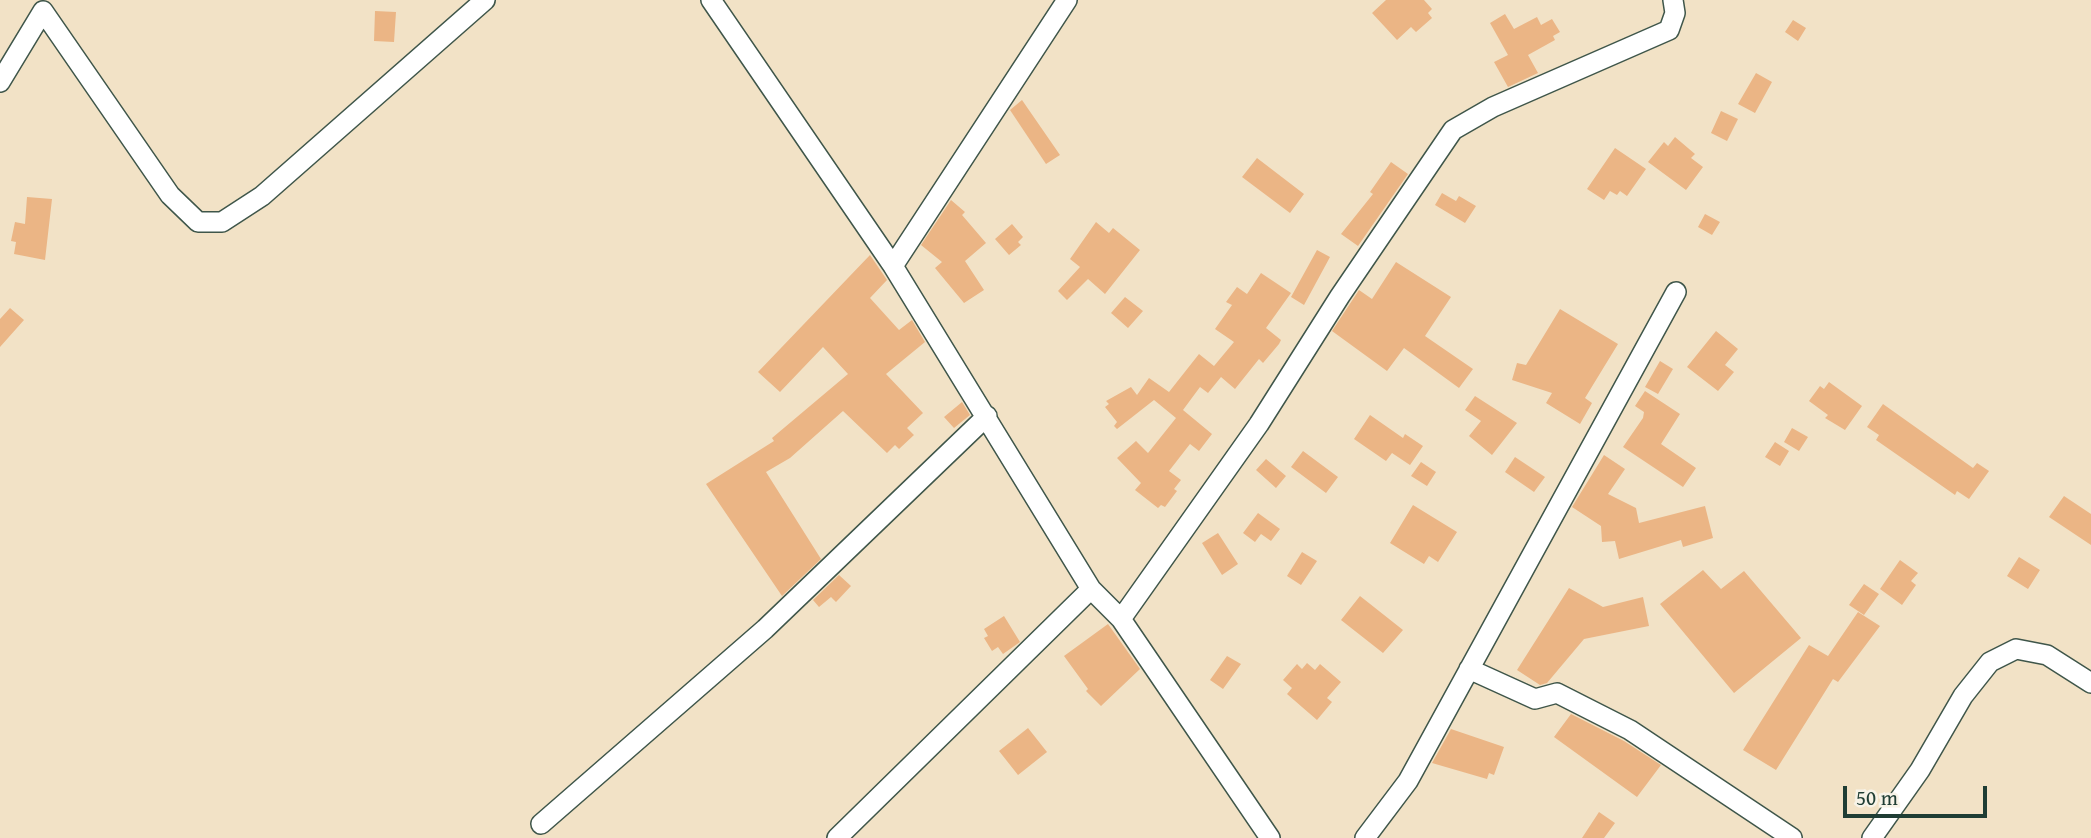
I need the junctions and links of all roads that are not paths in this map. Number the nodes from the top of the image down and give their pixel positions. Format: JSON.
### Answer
{"nodes":[{"id":1,"x":485,"y":0,"type":"edge"},
{"id":2,"x":711,"y":0,"type":"edge"},
{"id":3,"x":1067,"y":0,"type":"edge"},
{"id":4,"x":1673,"y":0,"type":"edge"},
{"id":5,"x":0,"y":82,"type":"edge"},
{"id":6,"x":893,"y":266,"type":"junction"},
{"id":7,"x":1676,"y":292,"type":"dead end"},
{"id":8,"x":986,"y":416,"type":"junction"},
{"id":9,"x":1091,"y":589,"type":"junction"},
{"id":10,"x":1121,"y":619,"type":"junction"},
{"id":11,"x":1469,"y":669,"type":"junction"},
{"id":12,"x":2091,"y":683,"type":"edge"},
{"id":13,"x":541,"y":824,"type":"dead end"},
{"id":14,"x":837,"y":838,"type":"edge"},
{"id":15,"x":1270,"y":838,"type":"edge"},
{"id":16,"x":1365,"y":838,"type":"edge"},
{"id":17,"x":1792,"y":838,"type":"edge"},
{"id":18,"x":1872,"y":838,"type":"edge"}],
"edges":[{"from":1,"to":5,"type":"street"},
{"from":2,"to":6,"type":"street"},
{"from":3,"to":6,"type":"street"},
{"from":4,"to":10,"type":"street"},
{"from":6,"to":8,"type":"street"},
{"from":7,"to":11,"type":"street"},
{"from":8,"to":9,"type":"street"},
{"from":8,"to":13,"type":"street"},
{"from":9,"to":10,"type":"street"},
{"from":9,"to":14,"type":"street"},
{"from":10,"to":15,"type":"street"},
{"from":11,"to":16,"type":"street"},
{"from":11,"to":17,"type":"street"},
{"from":12,"to":18,"type":"street"}]}
